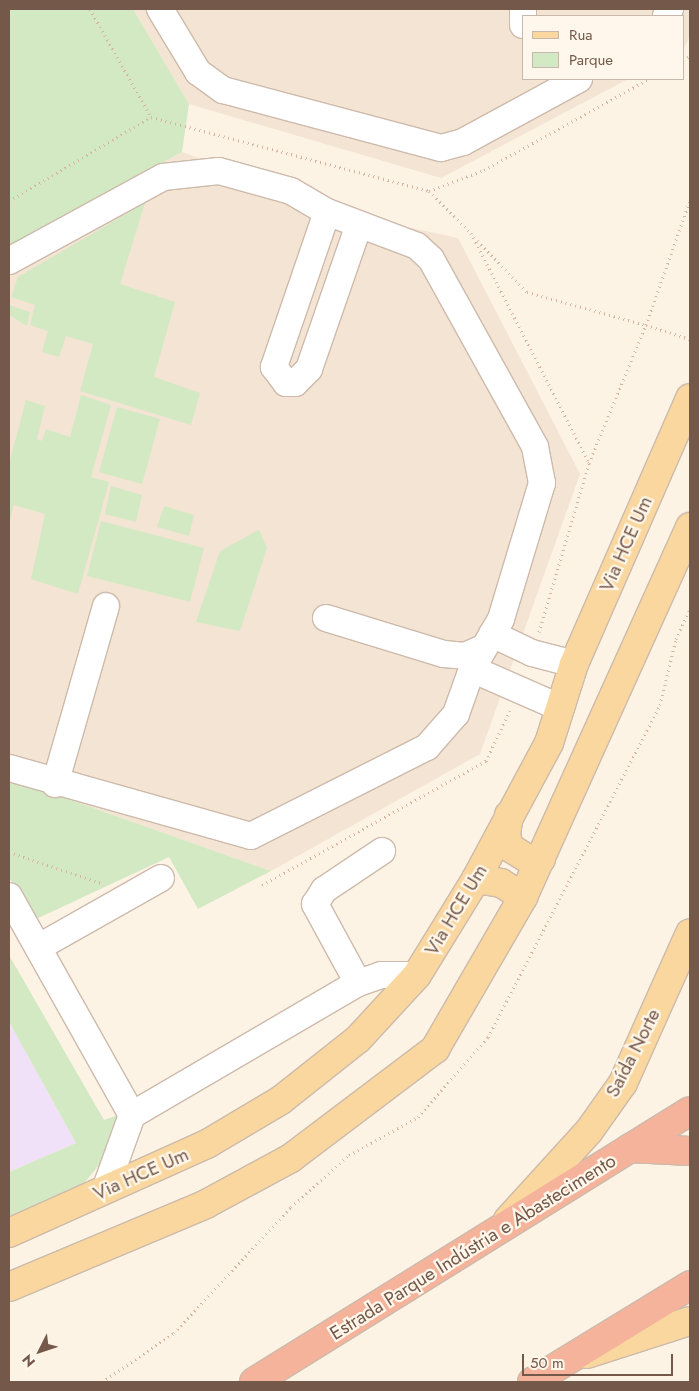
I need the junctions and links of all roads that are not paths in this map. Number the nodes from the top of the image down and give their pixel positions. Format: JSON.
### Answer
{"nodes":[{"id":1,"x":160,"y":9,"type":"edge"},
{"id":2,"x":575,"y":80,"type":"edge"},
{"id":3,"x":552,"y":86,"type":"edge"},
{"id":4,"x":327,"y":212,"type":"junction"},
{"id":5,"x":359,"y":225,"type":"junction"},
{"id":6,"x":9,"y":261,"type":"edge"},
{"id":7,"x":690,"y":398,"type":"edge"},
{"id":8,"x":690,"y":527,"type":"edge"},
{"id":9,"x":106,"y":606,"type":"dead end"},
{"id":10,"x":326,"y":618,"type":"dead end"},
{"id":11,"x":483,"y":650,"type":"junction"},
{"id":12,"x":574,"y":664,"type":"junction"},
{"id":13,"x":561,"y":708,"type":"junction"},
{"id":14,"x":9,"y":768,"type":"edge"},
{"id":15,"x":55,"y":784,"type":"junction"},
{"id":16,"x":510,"y":811,"type":"junction"},
{"id":17,"x":382,"y":851,"type":"dead end"},
{"id":18,"x":541,"y":859,"type":"junction"},
{"id":19,"x":161,"y":878,"type":"dead end"},
{"id":20,"x":476,"y":878,"type":"junction"},
{"id":21,"x":9,"y":896,"type":"edge"},
{"id":22,"x":523,"y":897,"type":"junction"},
{"id":23,"x":15,"y":919,"type":"edge"},
{"id":24,"x":690,"y":933,"type":"edge"},
{"id":25,"x":39,"y":947,"type":"junction"},
{"id":26,"x":417,"y":974,"type":"junction"},
{"id":27,"x":358,"y":983,"type":"junction"},
{"id":28,"x":690,"y":1111,"type":"edge"},
{"id":29,"x":132,"y":1115,"type":"junction"},
{"id":30,"x":630,"y":1148,"type":"junction"},
{"id":31,"x":690,"y":1151,"type":"edge"},
{"id":32,"x":105,"y":1190,"type":"junction"},
{"id":33,"x":499,"y":1230,"type":"junction"},
{"id":34,"x":9,"y":1233,"type":"edge"},
{"id":35,"x":690,"y":1285,"type":"edge"},
{"id":36,"x":9,"y":1287,"type":"edge"},
{"id":37,"x":690,"y":1321,"type":"edge"},
{"id":38,"x":567,"y":1360,"type":"junction"},
{"id":39,"x":254,"y":1382,"type":"edge"},
{"id":40,"x":532,"y":1382,"type":"edge"}],
"edges":[{"from":1,"to":3,"type":"street"},
{"from":2,"to":3,"type":"street"},
{"from":4,"to":5,"type":"street"},
{"from":4,"to":5,"type":"street"},
{"from":4,"to":6,"type":"street"},
{"from":5,"to":11,"type":"street"},
{"from":7,"to":12,"type":"main road","name":"Via HCE Um"},
{"from":8,"to":18,"type":"main road"},
{"from":9,"to":15,"type":"street"},
{"from":10,"to":11,"type":"street"},
{"from":11,"to":12,"type":"street"},
{"from":11,"to":13,"type":"street"},
{"from":11,"to":15,"type":"street"},
{"from":12,"to":13,"type":"main road","name":"Via HCE Um"},
{"from":13,"to":16,"type":"main road","name":"Via HCE Um"},
{"from":14,"to":15,"type":"street"},
{"from":16,"to":18,"type":"main road"},
{"from":16,"to":20,"type":"main road","name":"Via HCE Um"},
{"from":17,"to":27,"type":"street"},
{"from":18,"to":22,"type":"main road"},
{"from":19,"to":25,"type":"street"},
{"from":20,"to":22,"type":"main road"},
{"from":20,"to":26,"type":"main road","name":"Via HCE Um"},
{"from":21,"to":23,"type":"street"},
{"from":22,"to":36,"type":"main road"},
{"from":23,"to":25,"type":"street"},
{"from":24,"to":33,"type":"main road","name":"Saída Norte"},
{"from":25,"to":29,"type":"street"},
{"from":26,"to":27,"type":"street"},
{"from":26,"to":32,"type":"main road","name":"Via HCE Um"},
{"from":27,"to":29,"type":"street"},
{"from":28,"to":30,"type":"highway","name":"Estrada Parque Indústria e Abastecimento"},
{"from":29,"to":32,"type":"street"},
{"from":30,"to":31,"type":"highway"},
{"from":30,"to":33,"type":"highway","name":"Estrada Parque Indústria e Abastecimento"},
{"from":32,"to":34,"type":"main road","name":"Via HCE Um"},
{"from":33,"to":39,"type":"highway","name":"Estrada Parque Indústria e Abastecimento"},
{"from":35,"to":38,"type":"highway"},
{"from":37,"to":38,"type":"main road"},
{"from":38,"to":40,"type":"highway"}]}
